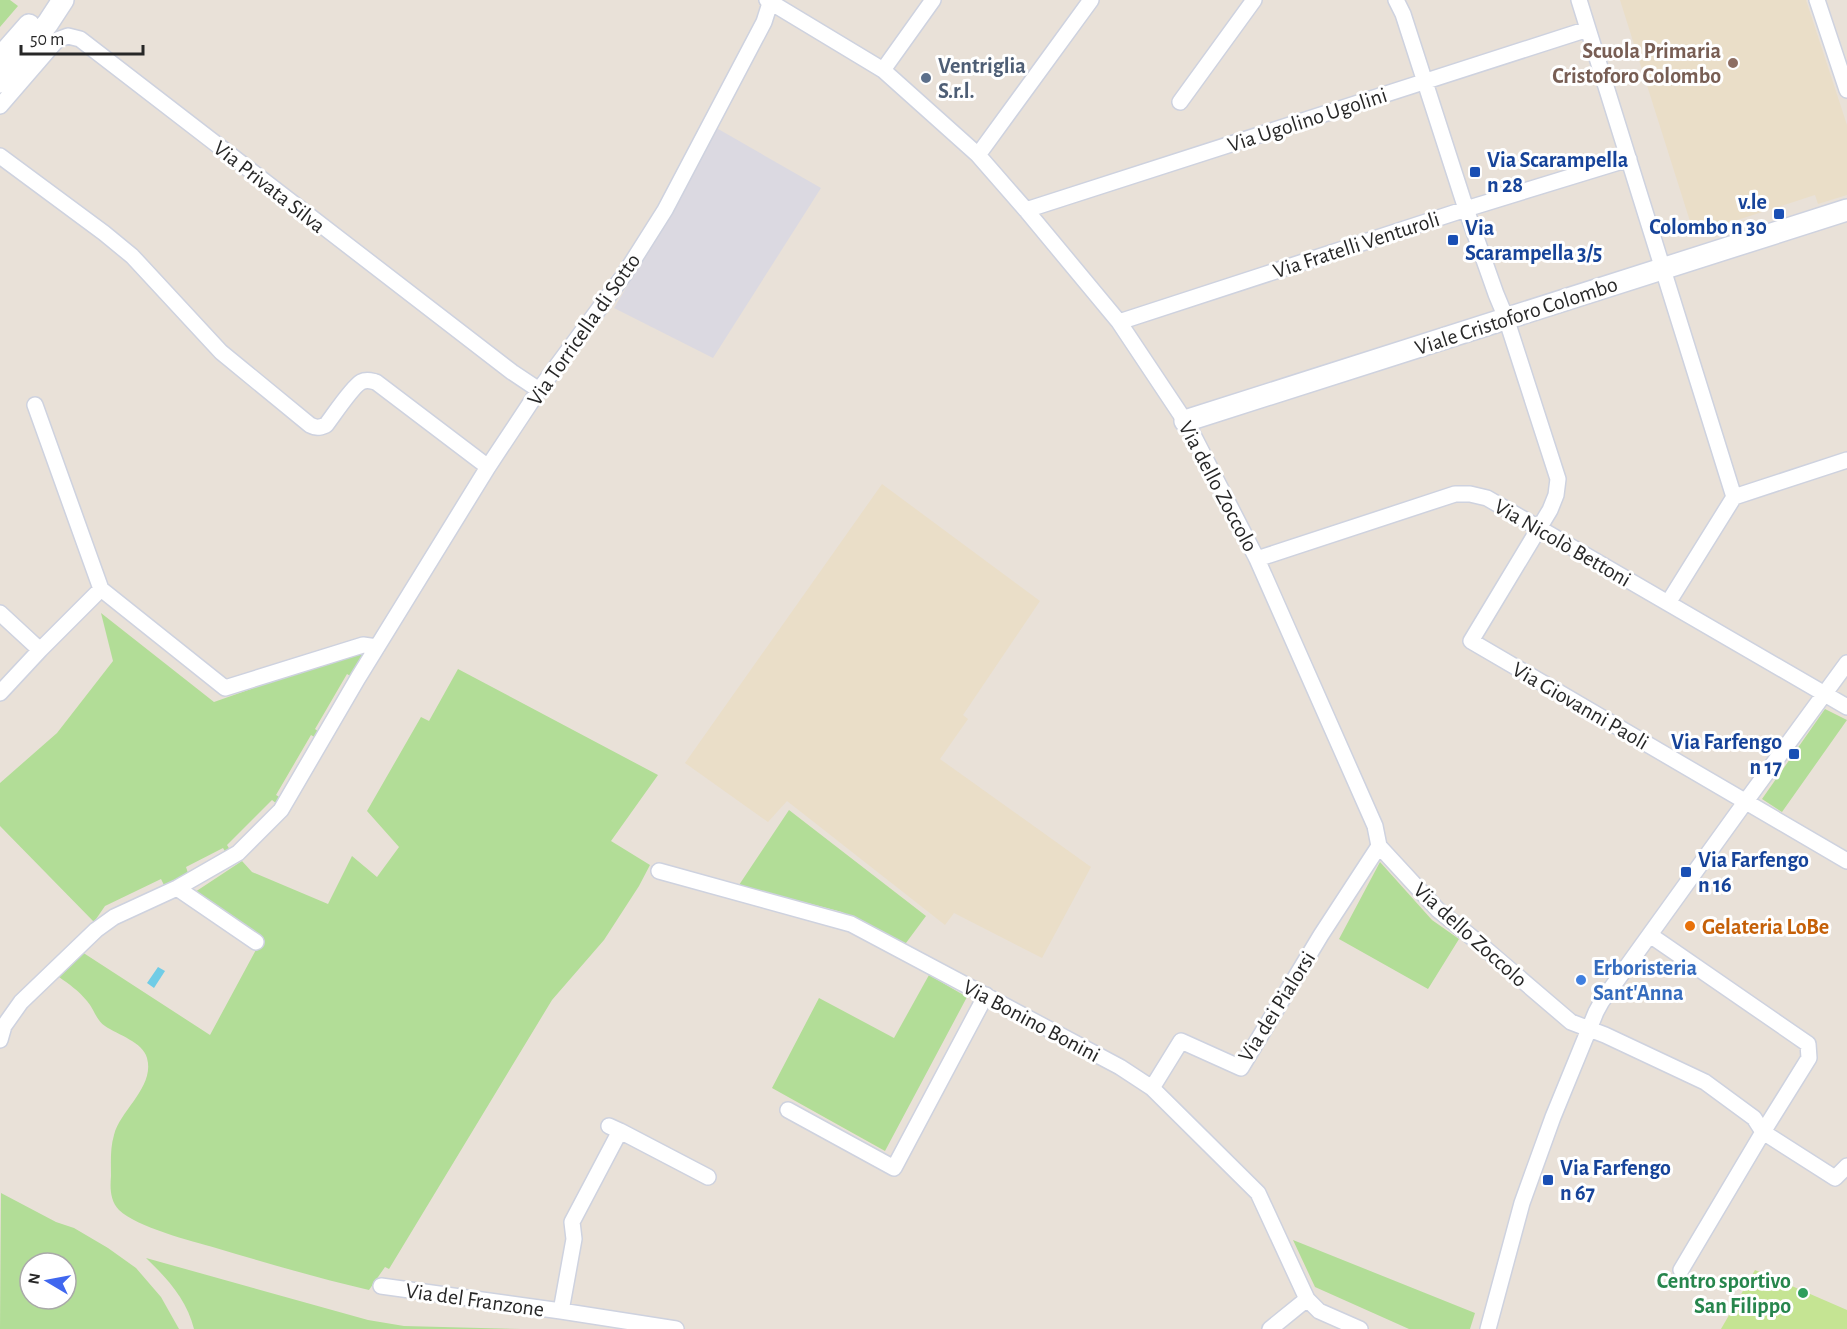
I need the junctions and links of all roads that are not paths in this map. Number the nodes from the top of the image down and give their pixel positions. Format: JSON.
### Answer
{"nodes":[{"id":1,"x":52,"y":0,"type":"edge"},
{"id":2,"x":63,"y":0,"type":"edge"},
{"id":3,"x":933,"y":0,"type":"edge"},
{"id":4,"x":1091,"y":0,"type":"edge"},
{"id":5,"x":1254,"y":0,"type":"edge"},
{"id":6,"x":1396,"y":0,"type":"edge"},
{"id":7,"x":1579,"y":0,"type":"edge"},
{"id":8,"x":1817,"y":0,"type":"edge"},
{"id":9,"x":769,"y":1,"type":"edge"},
{"id":10,"x":1588,"y":29,"type":"junction"},
{"id":11,"x":7,"y":61,"type":"edge"},
{"id":12,"x":883,"y":70,"type":"junction"},
{"id":13,"x":1426,"y":81,"type":"junction"},
{"id":14,"x":1847,"y":90,"type":"edge"},
{"id":15,"x":3,"y":94,"type":"edge"},
{"id":16,"x":1180,"y":102,"type":"dead end"},
{"id":17,"x":978,"y":155,"type":"junction"},
{"id":18,"x":0,"y":156,"type":"edge"},
{"id":19,"x":1629,"y":159,"type":"junction"},
{"id":20,"x":1466,"y":209,"type":"junction"},
{"id":21,"x":1026,"y":210,"type":"junction"},
{"id":22,"x":1847,"y":210,"type":"edge"},
{"id":23,"x":1662,"y":269,"type":"junction"},
{"id":24,"x":1506,"y":318,"type":"junction"},
{"id":25,"x":1119,"y":322,"type":"junction"},
{"id":26,"x":539,"y":390,"type":"junction"},
{"id":27,"x":35,"y":405,"type":"dead end"},
{"id":28,"x":1185,"y":421,"type":"junction"},
{"id":29,"x":1847,"y":460,"type":"edge"},
{"id":30,"x":488,"y":467,"type":"junction"},
{"id":31,"x":1734,"y":497,"type":"junction"},
{"id":32,"x":1539,"y":527,"type":"junction"},
{"id":33,"x":1257,"y":559,"type":"junction"},
{"id":34,"x":100,"y":589,"type":"junction"},
{"id":35,"x":1668,"y":603,"type":"junction"},
{"id":36,"x":0,"y":613,"type":"edge"},
{"id":37,"x":377,"y":647,"type":"junction"},
{"id":38,"x":40,"y":650,"type":"junction"},
{"id":39,"x":1847,"y":663,"type":"edge"},
{"id":40,"x":0,"y":693,"type":"edge"},
{"id":41,"x":1823,"y":694,"type":"junction"},
{"id":42,"x":1847,"y":707,"type":"edge"},
{"id":43,"x":1746,"y":801,"type":"junction"},
{"id":44,"x":1379,"y":846,"type":"junction"},
{"id":45,"x":1847,"y":861,"type":"edge"},
{"id":46,"x":658,"y":872,"type":"dead end"},
{"id":47,"x":177,"y":888,"type":"junction"},
{"id":48,"x":1650,"y":935,"type":"junction"},
{"id":49,"x":256,"y":942,"type":"dead end"},
{"id":50,"x":986,"y":995,"type":"junction"},
{"id":51,"x":1588,"y":1029,"type":"junction"},
{"id":52,"x":0,"y":1040,"type":"edge"},
{"id":53,"x":1152,"y":1088,"type":"junction"},
{"id":54,"x":788,"y":1110,"type":"dead end"},
{"id":55,"x":1763,"y":1132,"type":"junction"},
{"id":56,"x":1847,"y":1166,"type":"edge"},
{"id":57,"x":708,"y":1177,"type":"dead end"},
{"id":58,"x":1681,"y":1270,"type":"dead end"},
{"id":59,"x":381,"y":1286,"type":"dead end"},
{"id":60,"x":1307,"y":1299,"type":"junction"},
{"id":61,"x":561,"y":1311,"type":"junction"},
{"id":62,"x":676,"y":1329,"type":"edge"},
{"id":63,"x":1270,"y":1329,"type":"edge"},
{"id":64,"x":1360,"y":1329,"type":"edge"},
{"id":65,"x":1488,"y":1329,"type":"edge"}],
"edges":[{"from":1,"to":11,"type":"street"},
{"from":2,"to":11,"type":"street"},
{"from":3,"to":12,"type":"street"},
{"from":4,"to":17,"type":"street"},
{"from":5,"to":16,"type":"street"},
{"from":6,"to":13,"type":"street"},
{"from":7,"to":10,"type":"street"},
{"from":8,"to":14,"type":"street"},
{"from":9,"to":12,"type":"street","name":"Via dello Zoccolo"},
{"from":9,"to":26,"type":"street","name":"Via Torricella di Sotto"},
{"from":10,"to":13,"type":"street","name":"Via Ugolino Ugolini"},
{"from":10,"to":19,"type":"street"},
{"from":11,"to":15,"type":"street"},
{"from":12,"to":17,"type":"street","name":"Via dello Zoccolo"},
{"from":13,"to":20,"type":"street"},
{"from":13,"to":21,"type":"street","name":"Via Ugolino Ugolini"},
{"from":15,"to":26,"type":"street","name":"Via Privata Silva"},
{"from":17,"to":21,"type":"street","name":"Via dello Zoccolo"},
{"from":18,"to":30,"type":"street"},
{"from":19,"to":20,"type":"street","name":"Via Fratelli Venturoli"},
{"from":19,"to":23,"type":"street"},
{"from":20,"to":24,"type":"street"},
{"from":20,"to":25,"type":"street","name":"Via Fratelli Venturoli"},
{"from":21,"to":25,"type":"street","name":"Via dello Zoccolo"},
{"from":22,"to":23,"type":"street","name":"Viale Cristoforo Colombo"},
{"from":23,"to":24,"type":"street","name":"Viale Cristoforo Colombo"},
{"from":23,"to":31,"type":"street"},
{"from":24,"to":28,"type":"street","name":"Viale Cristoforo Colombo"},
{"from":24,"to":32,"type":"street"},
{"from":25,"to":28,"type":"street","name":"Via dello Zoccolo"},
{"from":26,"to":30,"type":"street","name":"Via Torricella di Sotto"},
{"from":27,"to":34,"type":"street"},
{"from":28,"to":33,"type":"street","name":"Via dello Zoccolo"},
{"from":29,"to":31,"type":"street"},
{"from":30,"to":37,"type":"street","name":"Via Torricella di Sotto"},
{"from":31,"to":35,"type":"street"},
{"from":32,"to":33,"type":"street","name":"Via Nicolò Bettoni"},
{"from":32,"to":35,"type":"street","name":"Via Nicolò Bettoni"},
{"from":32,"to":43,"type":"street","name":"Via Giovanni Paoli"},
{"from":33,"to":44,"type":"street","name":"Via dello Zoccolo"},
{"from":34,"to":37,"type":"street"},
{"from":34,"to":38,"type":"street"},
{"from":35,"to":41,"type":"street","name":"Via Nicolò Bettoni"},
{"from":36,"to":38,"type":"street"},
{"from":37,"to":47,"type":"street","name":"Via Torricella di Sotto"},
{"from":38,"to":40,"type":"street"},
{"from":39,"to":41,"type":"street"},
{"from":41,"to":42,"type":"street","name":"Via Nicolò Bettoni"},
{"from":41,"to":43,"type":"street"},
{"from":43,"to":45,"type":"street","name":"Via Giovanni Paoli"},
{"from":43,"to":48,"type":"street"},
{"from":44,"to":51,"type":"street","name":"Via dello Zoccolo"},
{"from":44,"to":53,"type":"street","name":"Via dei Pialorsi"},
{"from":46,"to":50,"type":"street","name":"Via Bonino Bonini"},
{"from":47,"to":49,"type":"street"},
{"from":47,"to":52,"type":"street","name":"Via Torricella di Sotto"},
{"from":48,"to":51,"type":"street"},
{"from":48,"to":55,"type":"street"},
{"from":50,"to":53,"type":"street","name":"Via Bonino Bonini"},
{"from":50,"to":54,"type":"street"},
{"from":51,"to":55,"type":"street","name":"Via dello Zoccolo"},
{"from":51,"to":65,"type":"street"},
{"from":53,"to":60,"type":"street","name":"Via Bonino Bonini"},
{"from":55,"to":56,"type":"street","name":"Via dello Zoccolo"},
{"from":55,"to":58,"type":"street"},
{"from":57,"to":61,"type":"street"},
{"from":59,"to":61,"type":"street","name":"Via del Franzone"},
{"from":60,"to":63,"type":"street"},
{"from":60,"to":64,"type":"street","name":"Via Bonino Bonini"},
{"from":61,"to":62,"type":"street","name":"Via del Franzone"}]}
